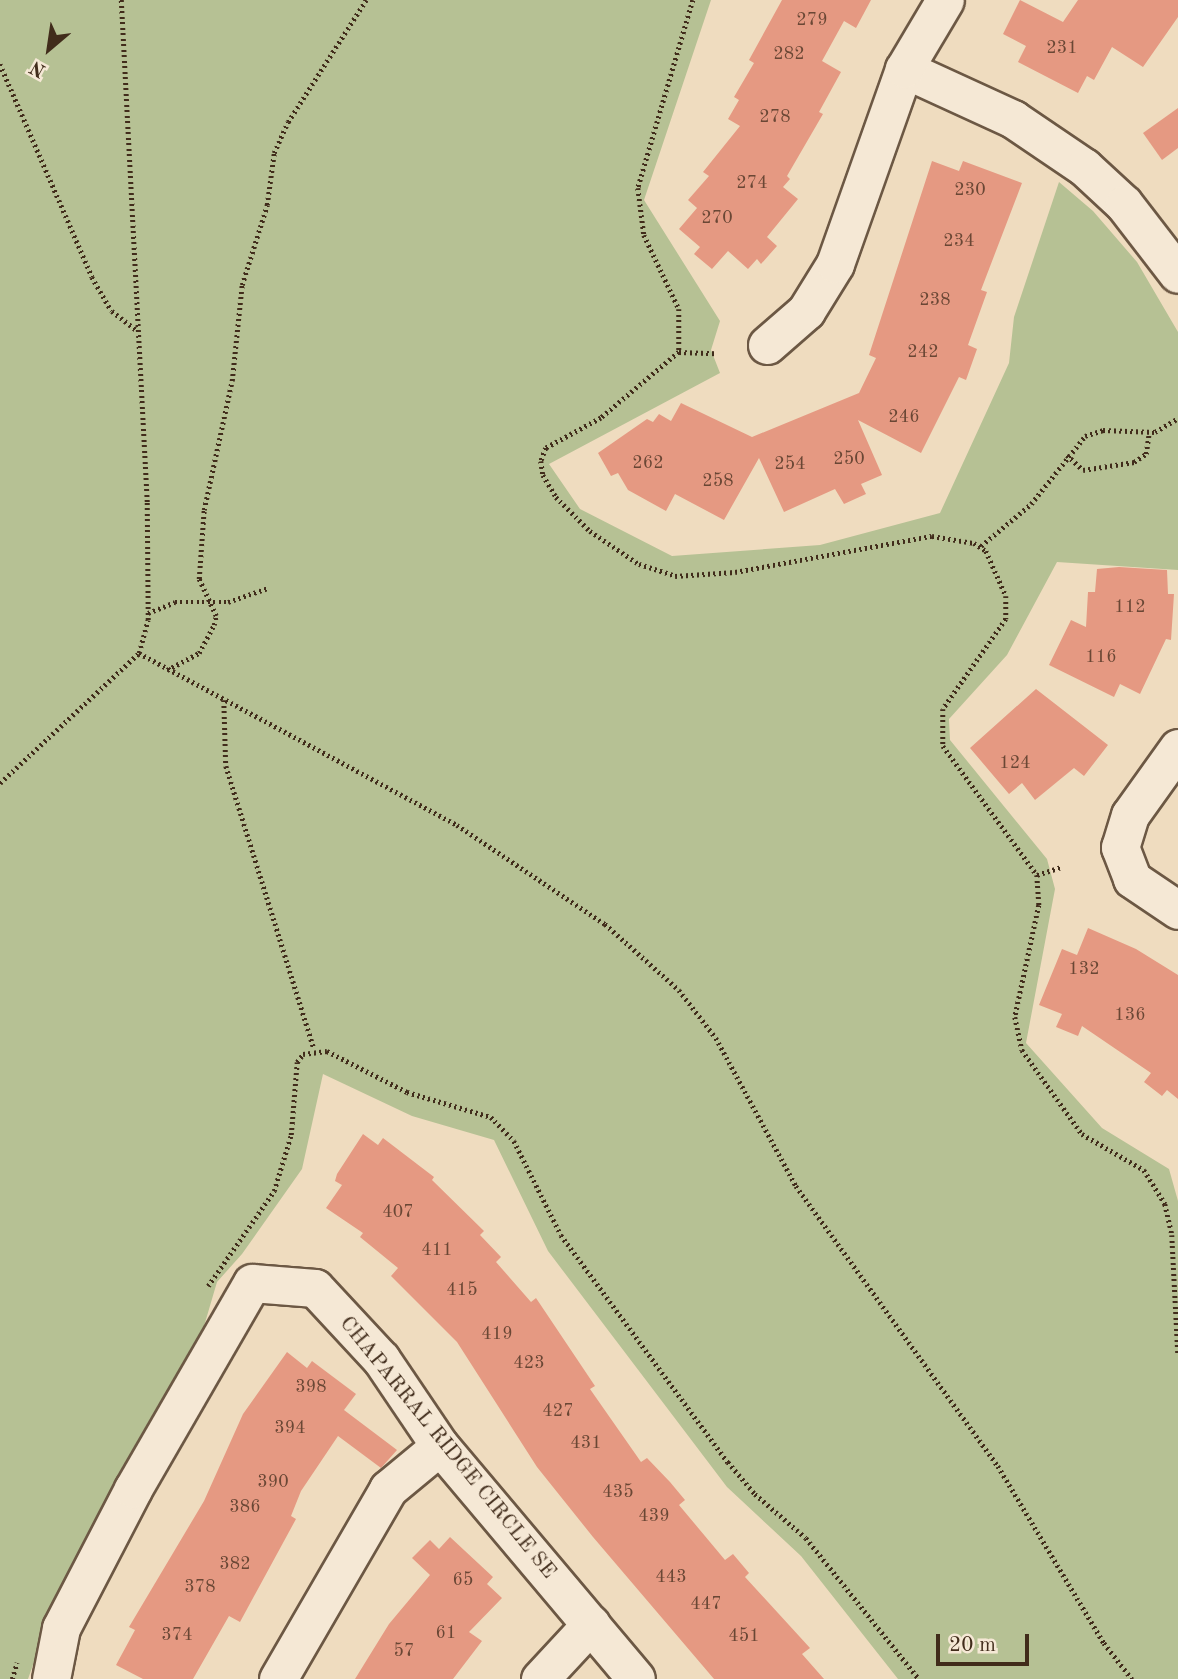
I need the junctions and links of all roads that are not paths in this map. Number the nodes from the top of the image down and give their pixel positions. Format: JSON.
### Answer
{"nodes":[{"id":1,"x":945,"y":0,"type":"edge"},
{"id":2,"x":904,"y":69,"type":"junction"},
{"id":3,"x":1178,"y":274,"type":"edge"},
{"id":4,"x":767,"y":345,"type":"dead end"},
{"id":5,"x":1178,"y":748,"type":"edge"},
{"id":6,"x":1178,"y":910,"type":"edge"},
{"id":7,"x":440,"y":1446,"type":"junction"},
{"id":8,"x":591,"y":1624,"type":"junction"},
{"id":9,"x":51,"y":1679,"type":"edge"},
{"id":10,"x":278,"y":1679,"type":"edge"},
{"id":11,"x":540,"y":1679,"type":"edge"},
{"id":12,"x":636,"y":1679,"type":"edge"}],
"edges":[{"from":1,"to":2,"type":"street"},
{"from":2,"to":3,"type":"street"},
{"from":2,"to":4,"type":"street"},
{"from":5,"to":6,"type":"street"},
{"from":7,"to":8,"type":"street","name":"CHAPARRAL RIDGE CIRCLE SE"},
{"from":7,"to":9,"type":"street","name":"CHAPARRAL RIDGE CIRCLE SE"},
{"from":7,"to":10,"type":"street"},
{"from":8,"to":11,"type":"street"},
{"from":8,"to":12,"type":"street","name":"CHAPARRAL RIDGE CIRCLE SE"}]}
